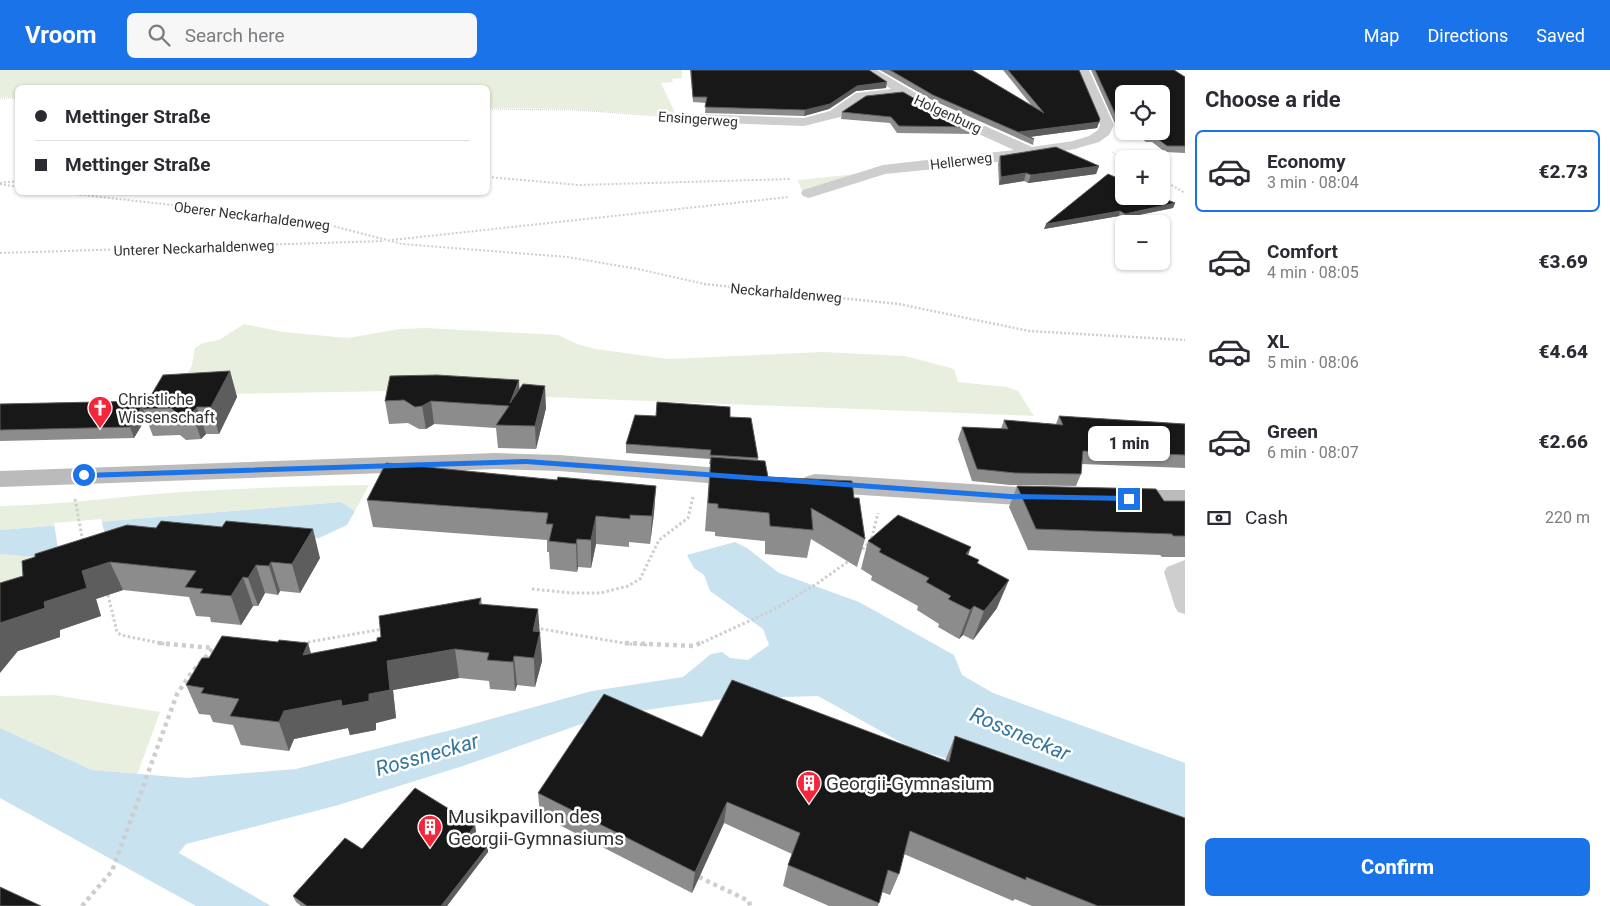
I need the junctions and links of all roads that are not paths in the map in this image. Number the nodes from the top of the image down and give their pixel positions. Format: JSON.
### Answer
{"nodes":[{"id":1,"x":869,"y":70,"type":"edge"},
{"id":2,"x":1083,"y":70,"type":"edge"},
{"id":3,"x":901,"y":92,"type":"junction"},
{"id":4,"x":693,"y":118,"type":"road end"},
{"id":5,"x":1030,"y":152,"type":"junction"},
{"id":6,"x":809,"y":194,"type":"road end"},
{"id":7,"x":0,"y":479,"type":"edge"},
{"id":8,"x":1075,"y":498,"type":"edge"},
{"id":9,"x":1105,"y":498,"type":"edge"},
{"id":10,"x":1185,"y":499,"type":"edge"},
{"id":11,"x":1185,"y":566,"type":"edge"},
{"id":12,"x":1185,"y":607,"type":"edge"}],
"edges":[{"from":1,"to":3,"type":"street","name":"Holgenburg"},
{"from":2,"to":5,"type":"street","name":"Hellerweg"},
{"from":3,"to":4,"type":"street","name":"Ensingerweg"},
{"from":3,"to":5,"type":"street","name":"Holgenburg"},
{"from":5,"to":6,"type":"street","name":"Hellerweg"},
{"from":7,"to":8,"type":"main road"},
{"from":9,"to":10,"type":"main road"},
{"from":11,"to":12,"type":"lane"}]}
